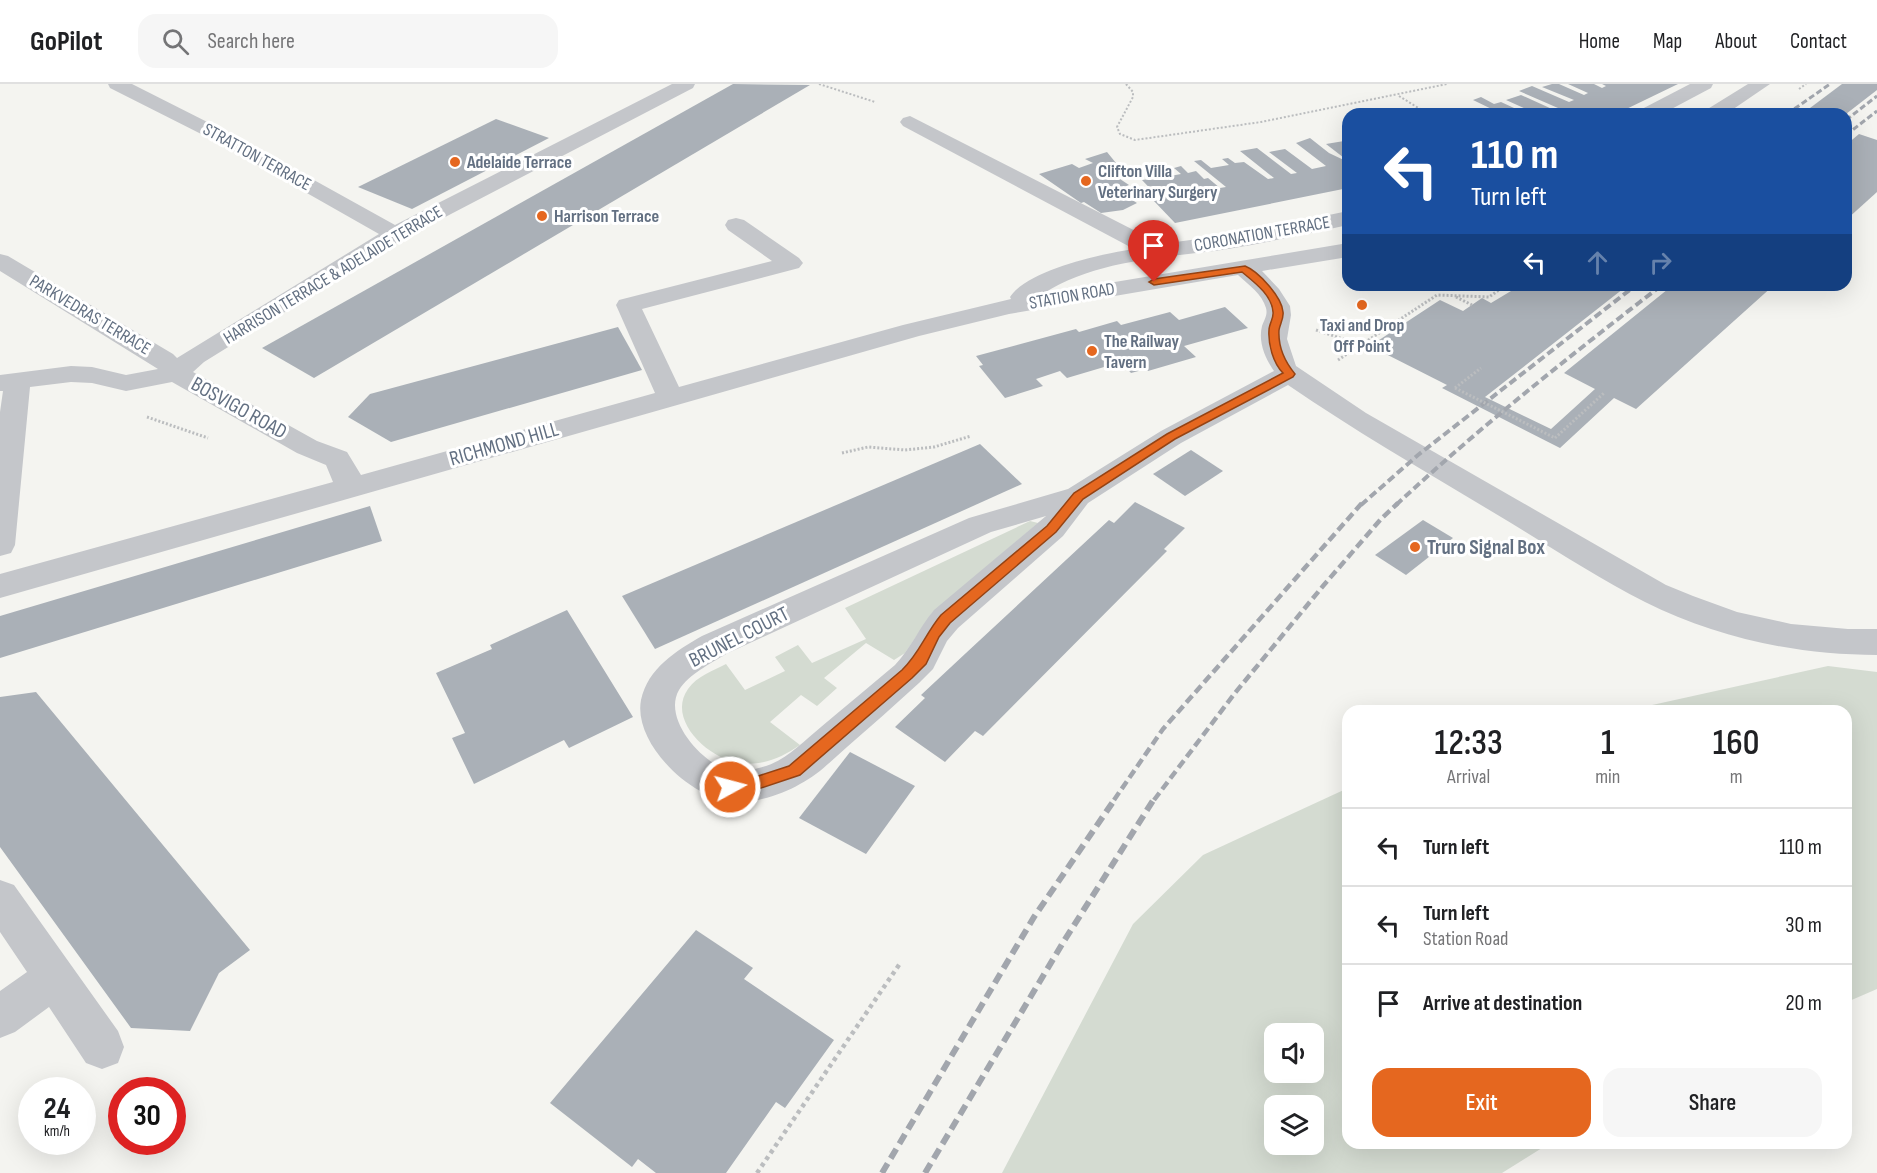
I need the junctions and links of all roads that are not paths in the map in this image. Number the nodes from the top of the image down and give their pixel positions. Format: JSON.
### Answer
{"nodes":[{"id":1,"x":117,"y":84,"type":"edge"},
{"id":2,"x":686,"y":84,"type":"edge"},
{"id":3,"x":1704,"y":84,"type":"edge"},
{"id":4,"x":1722,"y":84,"type":"edge"},
{"id":5,"x":1754,"y":88,"type":"edge"},
{"id":6,"x":1658,"y":108,"type":"edge"},
{"id":7,"x":1722,"y":108,"type":"edge"},
{"id":8,"x":910,"y":122,"type":"dead end"},
{"id":9,"x":1342,"y":219,"type":"edge"},
{"id":10,"x":736,"y":225,"type":"dead end"},
{"id":11,"x":395,"y":234,"type":"junction"},
{"id":12,"x":1342,"y":251,"type":"edge"},
{"id":13,"x":1158,"y":252,"type":"junction"},
{"id":14,"x":0,"y":261,"type":"edge"},
{"id":15,"x":1245,"y":268,"type":"junction"},
{"id":16,"x":1008,"y":307,"type":"junction"},
{"id":17,"x":176,"y":373,"type":"junction"},
{"id":18,"x":1289,"y":374,"type":"junction"},
{"id":19,"x":8,"y":381,"type":"edge"},
{"id":20,"x":670,"y":397,"type":"junction"},
{"id":21,"x":348,"y":487,"type":"junction"},
{"id":22,"x":1078,"y":496,"type":"junction"},
{"id":23,"x":0,"y":545,"type":"edge"},
{"id":24,"x":0,"y":586,"type":"edge"},
{"id":25,"x":1877,"y":642,"type":"edge"},
{"id":26,"x":0,"y":898,"type":"edge"},
{"id":27,"x":54,"y":978,"type":"junction"},
{"id":28,"x":0,"y":1017,"type":"edge"},
{"id":29,"x":102,"y":1047,"type":"dead end"}],
"edges":[{"from":1,"to":11,"type":"street","name":"STRATTON TERRACE"},
{"from":2,"to":11,"type":"street","name":"HARRISON TERRACE & ADELAIDE TERRACE"},
{"from":3,"to":6,"type":"street"},
{"from":4,"to":5,"type":"street"},
{"from":5,"to":7,"type":"street"},
{"from":8,"to":13,"type":"street"},
{"from":9,"to":13,"type":"street","name":"CORONATION TERRACE"},
{"from":10,"to":20,"type":"street"},
{"from":11,"to":17,"type":"street","name":"HARRISON TERRACE & ADELAIDE TERRACE"},
{"from":12,"to":15,"type":"street","name":"STATION ROAD"},
{"from":13,"to":16,"type":"street","name":"CORONATION TERRACE"},
{"from":14,"to":17,"type":"street","name":"PARKVEDRAS TERRACE"},
{"from":15,"to":16,"type":"street","name":"STATION ROAD"},
{"from":15,"to":18,"type":"street"},
{"from":16,"to":20,"type":"street","name":"RICHMOND HILL"},
{"from":17,"to":19,"type":"street","name":"BOSVIGO ROAD"},
{"from":17,"to":21,"type":"street","name":"BOSVIGO ROAD"},
{"from":18,"to":22,"type":"street","name":"BRUNEL COURT"},
{"from":18,"to":25,"type":"street"},
{"from":19,"to":23,"type":"street"},
{"from":20,"to":21,"type":"street","name":"RICHMOND HILL"},
{"from":21,"to":24,"type":"street","name":"RICHMOND HILL"},
{"from":22,"to":22,"type":"street","name":"BRUNEL COURT"},
{"from":26,"to":27,"type":"street"},
{"from":27,"to":28,"type":"street"},
{"from":27,"to":29,"type":"street"}]}
